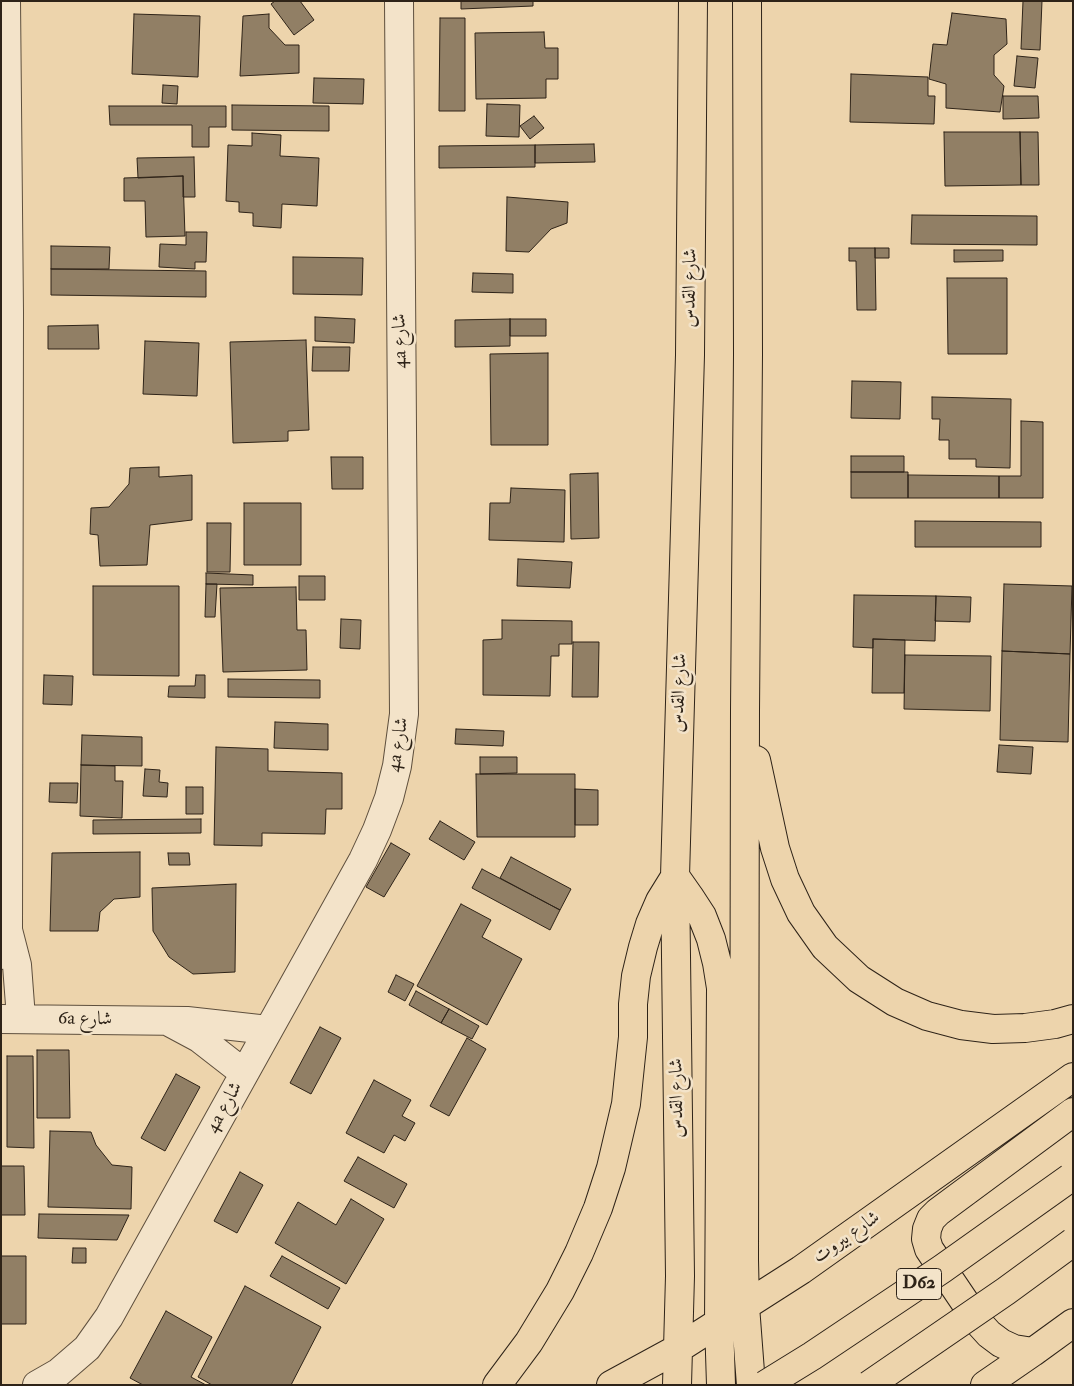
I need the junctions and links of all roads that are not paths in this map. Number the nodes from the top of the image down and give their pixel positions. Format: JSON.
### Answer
{"nodes":[{"id":1,"x":6,"y":1,"type":"edge"},
{"id":2,"x":398,"y":1,"type":"edge"},
{"id":3,"x":693,"y":1,"type":"edge"},
{"id":4,"x":747,"y":1,"type":"edge"},
{"id":5,"x":745,"y":710,"type":"junction"},
{"id":6,"x":675,"y":876,"type":"junction"},
{"id":7,"x":8,"y":928,"type":"junction"},
{"id":8,"x":1,"y":955,"type":"edge"},
{"id":9,"x":11,"y":1018,"type":"edge"},
{"id":10,"x":1073,"y":1019,"type":"edge"},
{"id":11,"x":168,"y":1021,"type":"junction"},
{"id":12,"x":268,"y":1030,"type":"junction"},
{"id":13,"x":244,"y":1073,"type":"junction"},
{"id":14,"x":1073,"y":1077,"type":"edge"},
{"id":15,"x":1073,"y":1112,"type":"edge"},
{"id":16,"x":1071,"y":1177,"type":"edge"},
{"id":17,"x":1073,"y":1242,"type":"edge"},
{"id":18,"x":745,"y":1306,"type":"junction"},
{"id":19,"x":719,"y":1322,"type":"junction"},
{"id":20,"x":1073,"y":1322,"type":"edge"},
{"id":21,"x":679,"y":1348,"type":"junction"},
{"id":22,"x":1033,"y":1352,"type":"junction"},
{"id":23,"x":37,"y":1385,"type":"edge"},
{"id":24,"x":497,"y":1385,"type":"edge"},
{"id":25,"x":611,"y":1385,"type":"edge"},
{"id":26,"x":677,"y":1385,"type":"edge"},
{"id":27,"x":693,"y":1385,"type":"edge"},
{"id":28,"x":721,"y":1385,"type":"edge"},
{"id":29,"x":751,"y":1385,"type":"edge"},
{"id":30,"x":765,"y":1385,"type":"edge"},
{"id":31,"x":869,"y":1385,"type":"edge"},
{"id":32,"x":985,"y":1385,"type":"edge"}],
"edges":[{"from":1,"to":7,"type":"street"},
{"from":2,"to":12,"type":"street","name":"4a شارع"},
{"from":3,"to":6,"type":"main road","name":"شارع القدس"},
{"from":4,"to":5,"type":"main road"},
{"from":5,"to":10,"type":"main road"},
{"from":5,"to":18,"type":"main road"},
{"from":6,"to":19,"type":"main road"},
{"from":6,"to":21,"type":"main road","name":"شارع القدس"},
{"from":6,"to":24,"type":"main road"},
{"from":7,"to":8,"type":"street"},
{"from":7,"to":9,"type":"street"},
{"from":9,"to":11,"type":"street","name":"6a شارع"},
{"from":11,"to":12,"type":"street","name":"6a شارع"},
{"from":11,"to":13,"type":"street","name":"6a شارع"},
{"from":12,"to":13,"type":"street","name":"4a شارع"},
{"from":13,"to":23,"type":"street","name":"4a شارع"},
{"from":14,"to":18,"type":"main road","name":"شارع بيروت"},
{"from":15,"to":22,"type":"main road"},
{"from":16,"to":30,"type":"main road","number":"D62","bridge":true},
{"from":17,"to":31,"type":"main road","bridge":true},
{"from":18,"to":19,"type":"main road","name":"شارع بيروت"},
{"from":18,"to":29,"type":"main road"},
{"from":19,"to":21,"type":"main road","name":"شارع بيروت"},
{"from":19,"to":28,"type":"main road"},
{"from":20,"to":22,"type":"main road"},
{"from":21,"to":25,"type":"main road","name":"شارع بيروت"},
{"from":21,"to":26,"type":"main road","name":"شارع القدس"},
{"from":21,"to":27,"type":"main road"},
{"from":22,"to":32,"type":"main road"}]}
